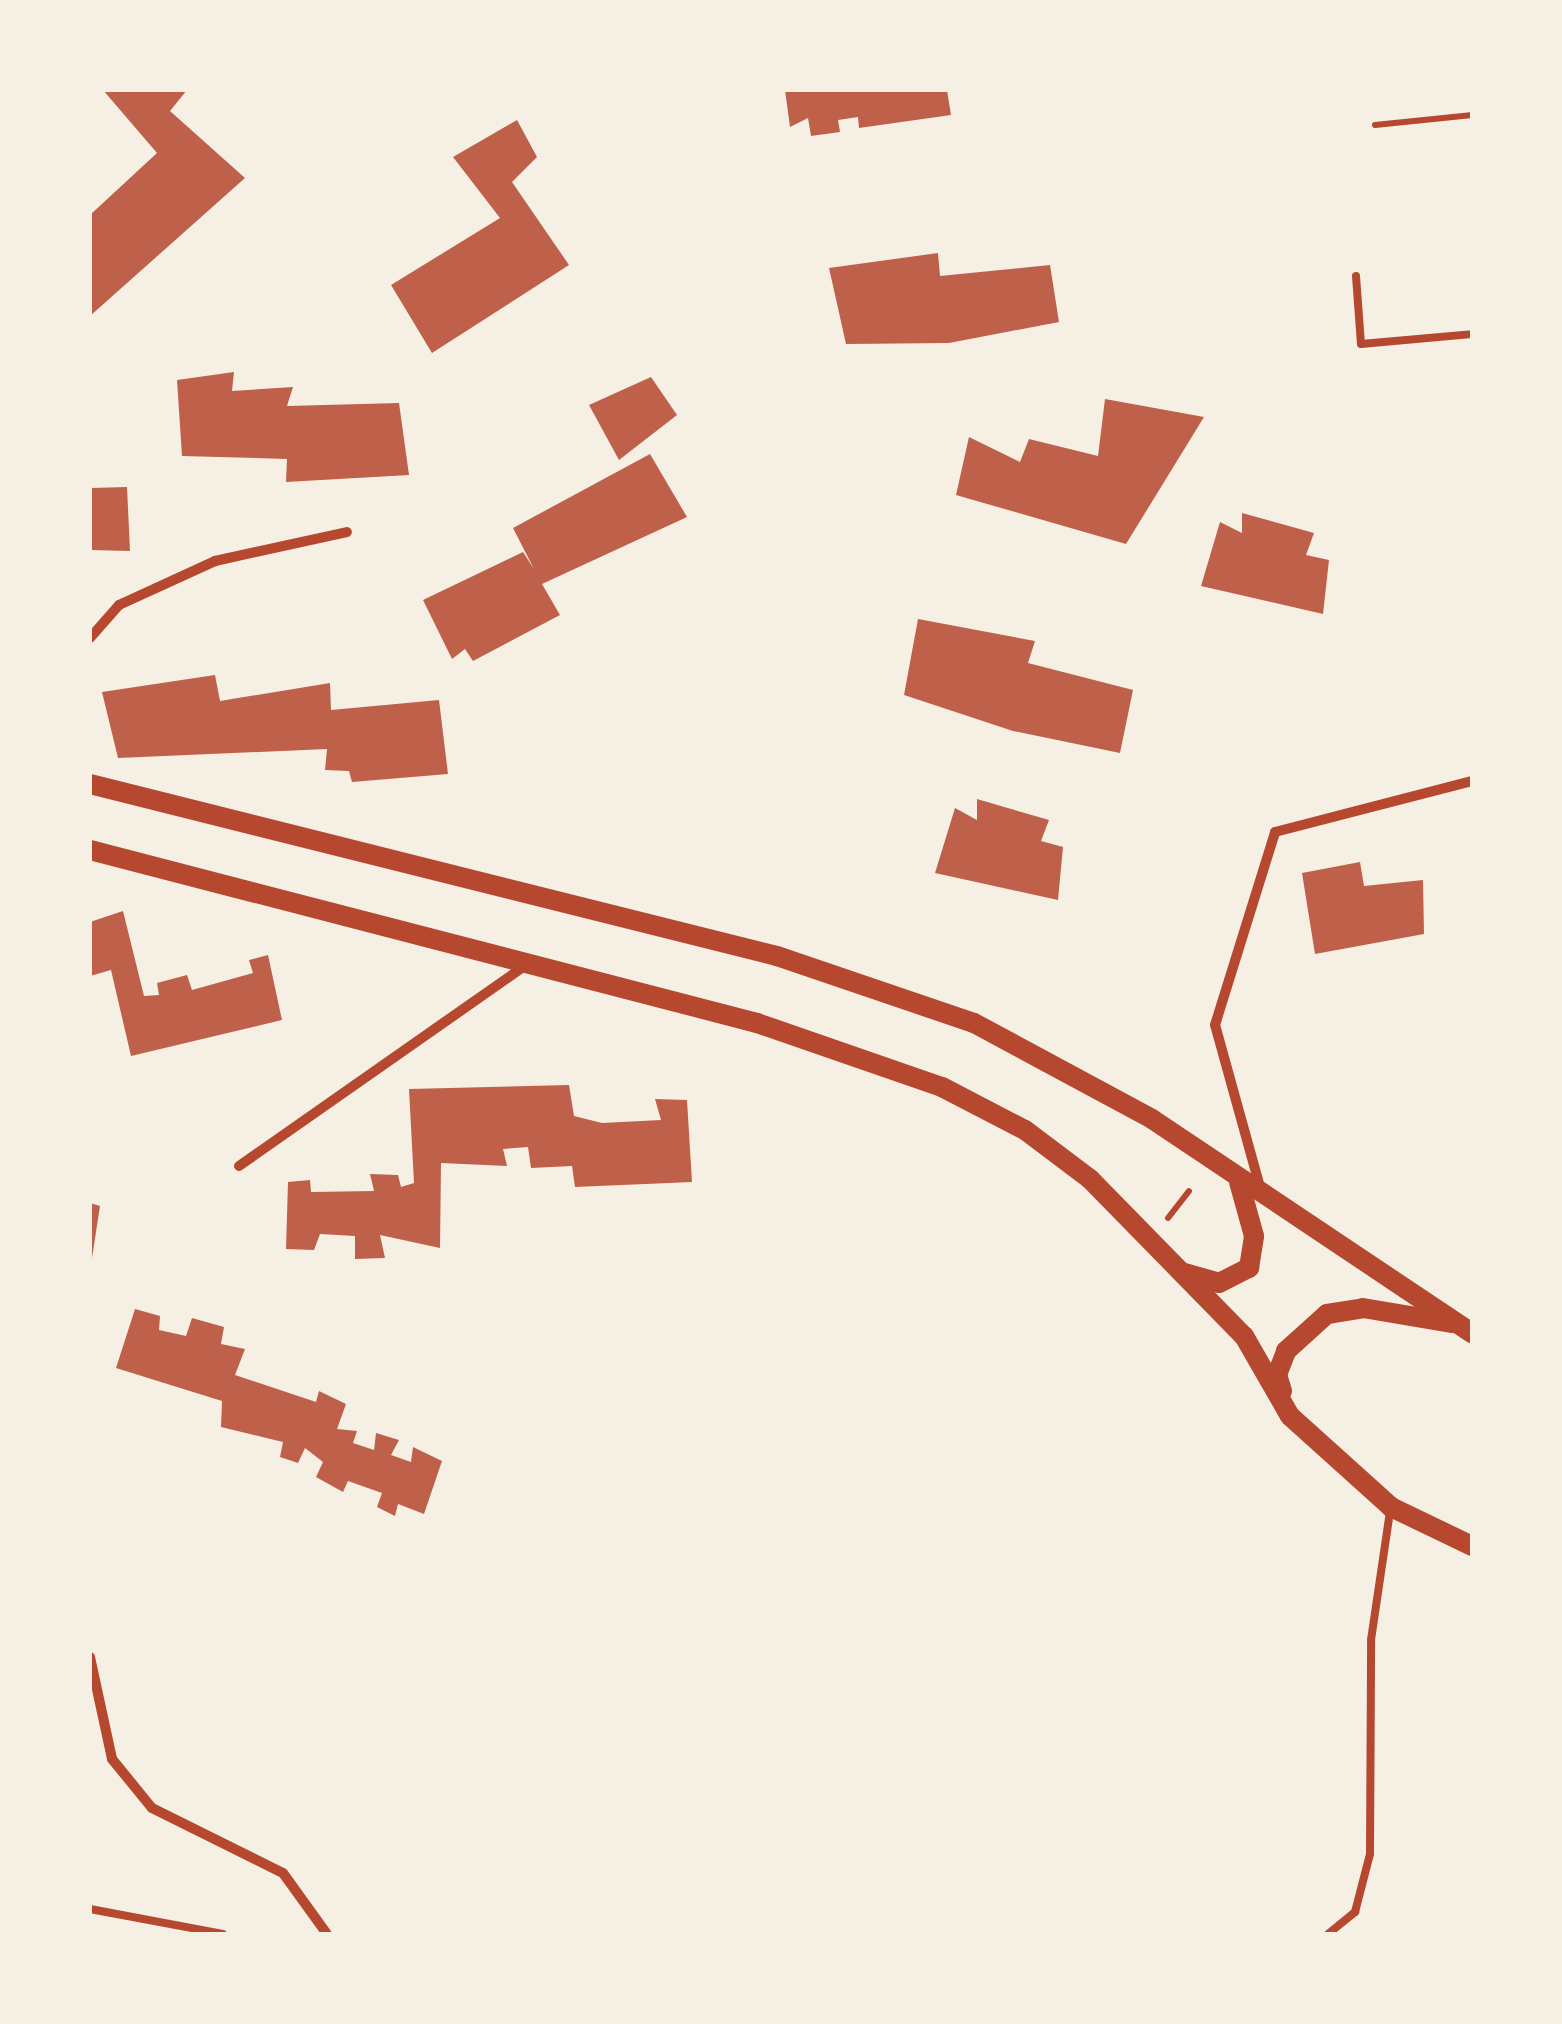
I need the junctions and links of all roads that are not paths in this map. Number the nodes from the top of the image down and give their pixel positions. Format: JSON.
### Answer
{"nodes":[{"id":1,"x":1356,"y":276,"type":"dead end"},
{"id":2,"x":1472,"y":334,"type":"edge"},
{"id":3,"x":348,"y":532,"type":"dead end"},
{"id":4,"x":90,"y":638,"type":"edge"},
{"id":5,"x":1472,"y":781,"type":"edge"},
{"id":6,"x":90,"y":784,"type":"edge"},
{"id":7,"x":90,"y":850,"type":"edge"},
{"id":8,"x":527,"y":964,"type":"junction"},
{"id":9,"x":239,"y":1166,"type":"dead end"},
{"id":10,"x":1239,"y":1182,"type":"junction"},
{"id":11,"x":1264,"y":1199,"type":"junction"},
{"id":12,"x":1174,"y":1268,"type":"junction"},
{"id":13,"x":1468,"y":1329,"type":"edge"},
{"id":14,"x":1290,"y":1416,"type":"junction"},
{"id":15,"x":1391,"y":1506,"type":"junction"},
{"id":16,"x":1472,"y":1546,"type":"edge"},
{"id":17,"x":90,"y":1657,"type":"edge"},
{"id":18,"x":90,"y":1909,"type":"edge"},
{"id":19,"x":223,"y":1934,"type":"edge"},
{"id":20,"x":327,"y":1934,"type":"edge"},
{"id":21,"x":1328,"y":1934,"type":"edge"}],
"edges":[{"from":1,"to":2,"type":"lane"},
{"from":3,"to":4,"type":"street"},
{"from":5,"to":11,"type":"street"},
{"from":6,"to":10,"type":"main road"},
{"from":7,"to":8,"type":"main road"},
{"from":8,"to":9,"type":"street"},
{"from":8,"to":12,"type":"main road"},
{"from":10,"to":11,"type":"main road"},
{"from":10,"to":12,"type":"main road"},
{"from":11,"to":13,"type":"main road"},
{"from":12,"to":14,"type":"main road"},
{"from":13,"to":14,"type":"main road"},
{"from":14,"to":15,"type":"main road"},
{"from":15,"to":16,"type":"main road"},
{"from":15,"to":21,"type":"lane"},
{"from":17,"to":20,"type":"street"},
{"from":18,"to":19,"type":"lane"}]}
